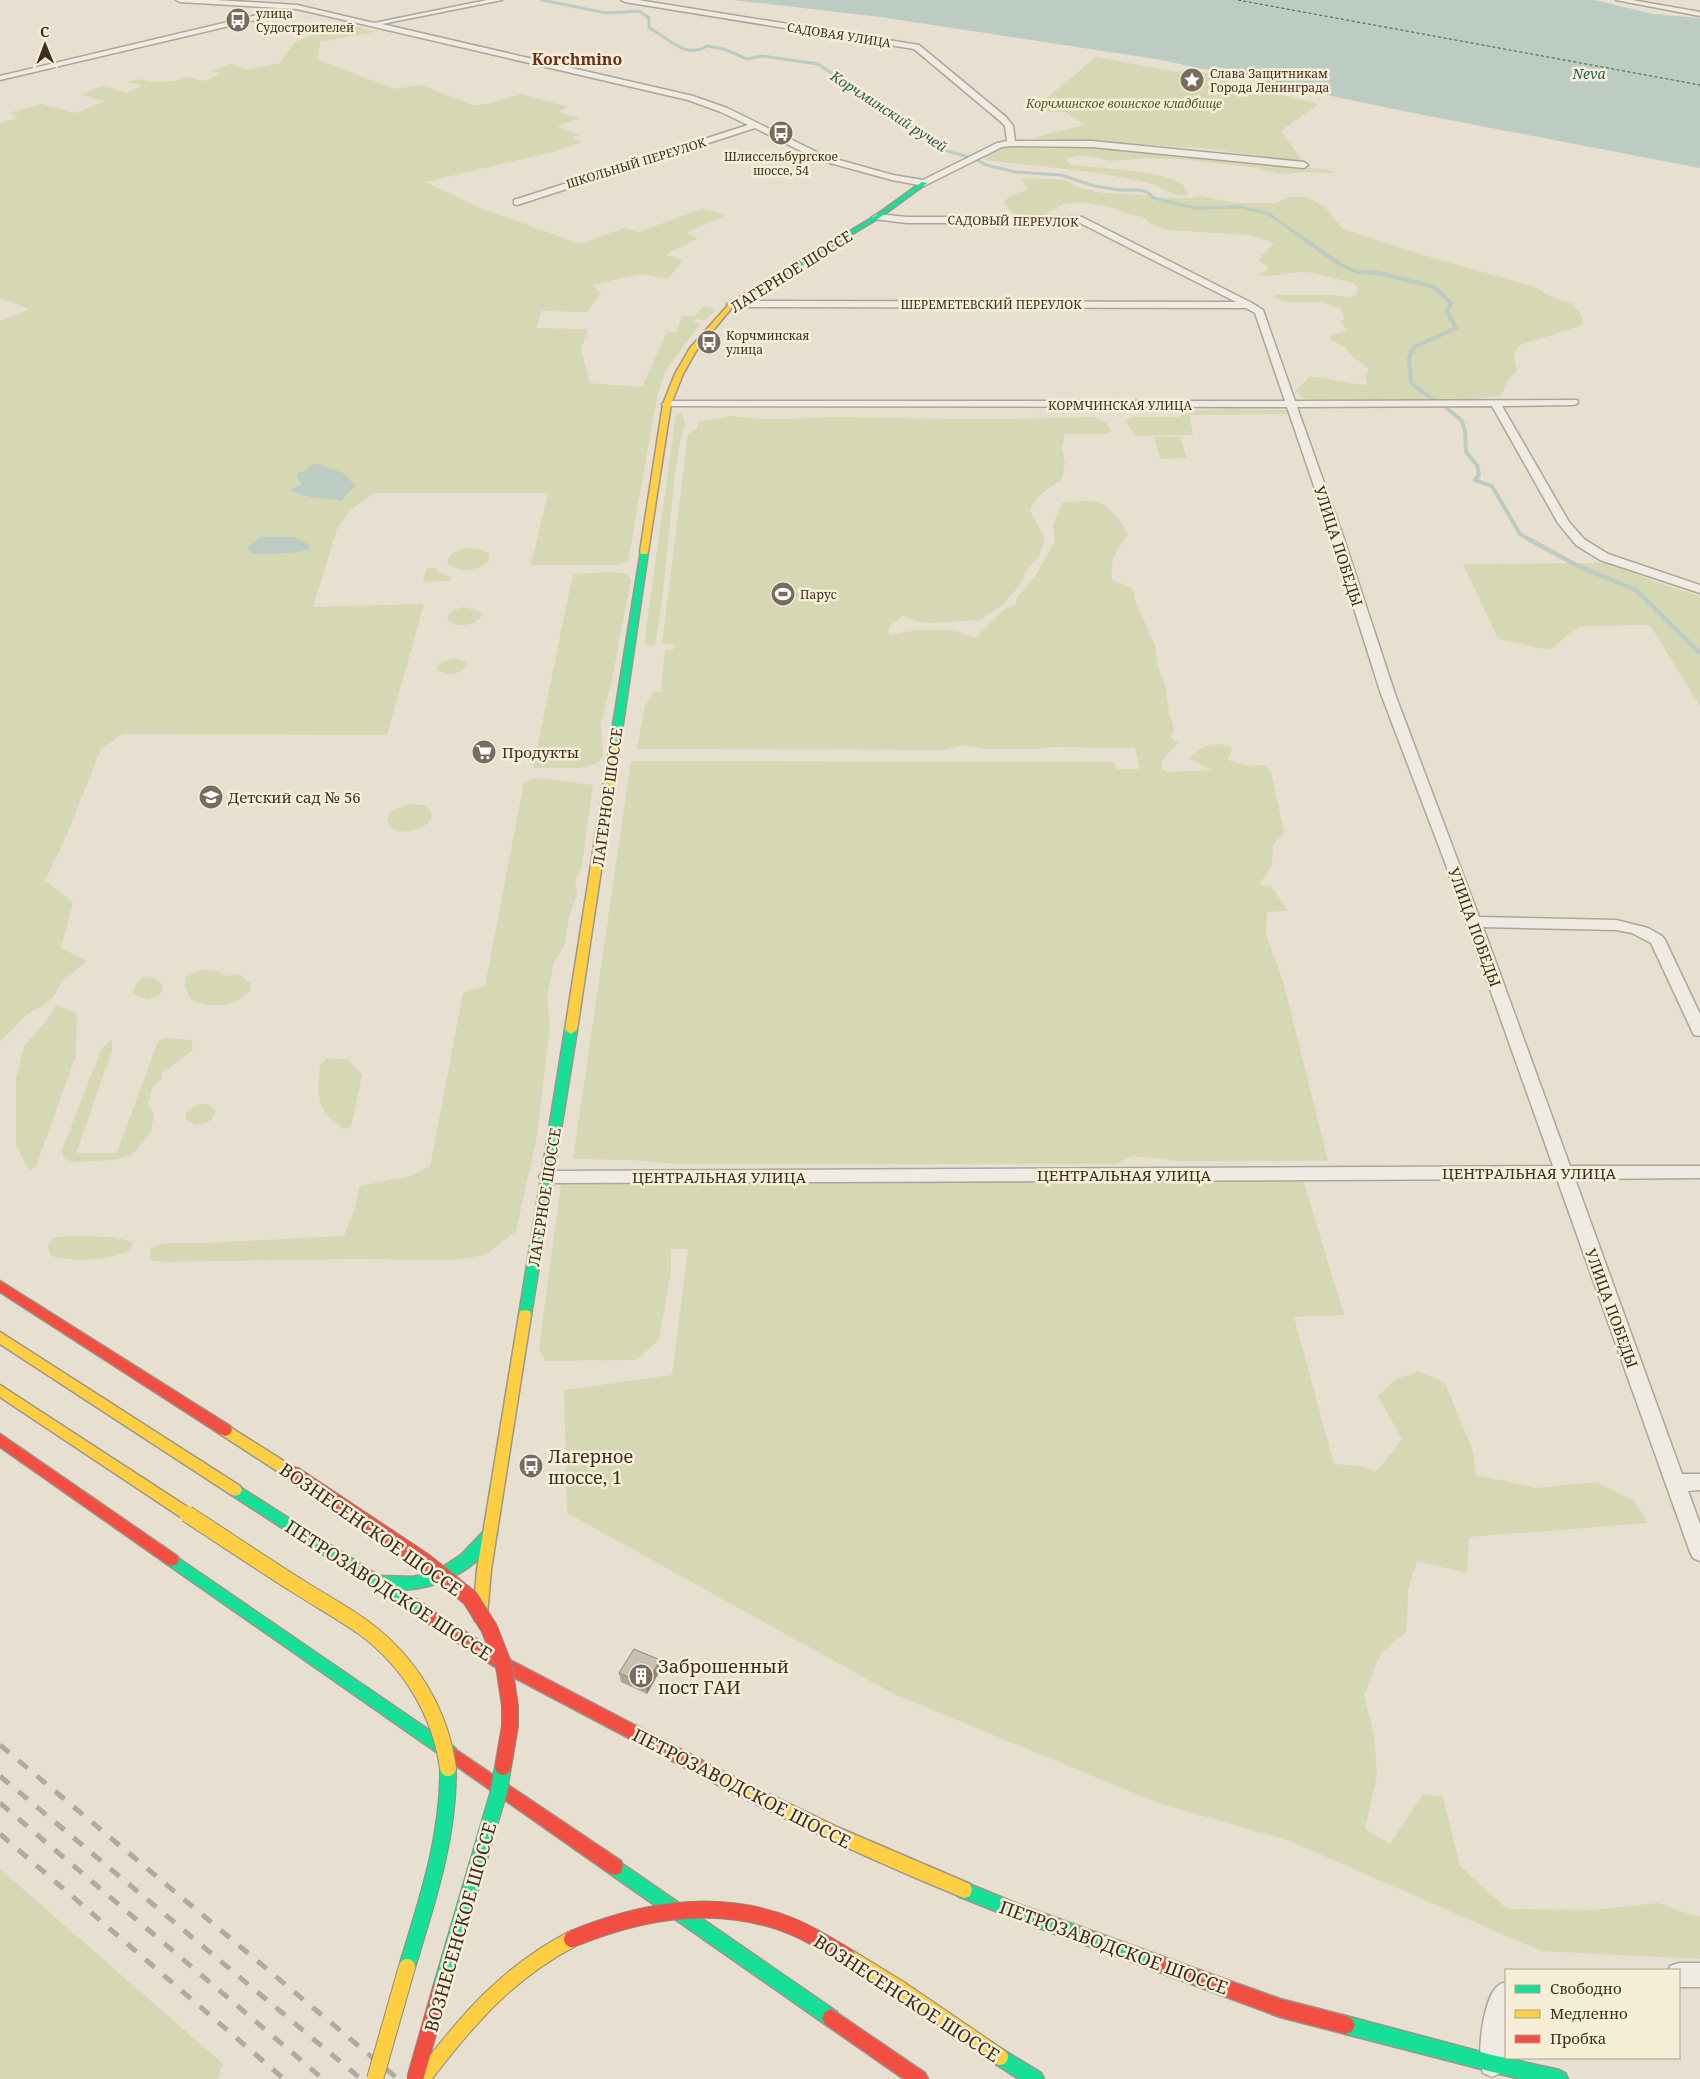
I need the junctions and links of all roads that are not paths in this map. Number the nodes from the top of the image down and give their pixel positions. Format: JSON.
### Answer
{"nodes":[{"id":1,"x":180,"y":0,"type":"edge"},
{"id":2,"x":498,"y":0,"type":"edge"},
{"id":3,"x":626,"y":0,"type":"edge"},
{"id":4,"x":1620,"y":0,"type":"edge"},
{"id":5,"x":297,"y":7,"type":"junction"},
{"id":6,"x":1700,"y":14,"type":"edge"},
{"id":7,"x":371,"y":24,"type":"junction"},
{"id":8,"x":0,"y":78,"type":"edge"},
{"id":9,"x":756,"y":125,"type":"junction"},
{"id":10,"x":1011,"y":143,"type":"junction"},
{"id":11,"x":1304,"y":165,"type":"dead end"},
{"id":12,"x":924,"y":183,"type":"junction"},
{"id":13,"x":517,"y":202,"type":"dead end"},
{"id":14,"x":877,"y":217,"type":"junction"},
{"id":15,"x":732,"y":304,"type":"junction"},
{"id":16,"x":1249,"y":305,"type":"junction"},
{"id":17,"x":1495,"y":402,"type":"junction"},
{"id":18,"x":1573,"y":402,"type":"dead end"},
{"id":19,"x":667,"y":404,"type":"junction"},
{"id":20,"x":1292,"y":404,"type":"junction"},
{"id":21,"x":1700,"y":589,"type":"edge"},
{"id":22,"x":1473,"y":922,"type":"junction"},
{"id":23,"x":1700,"y":1032,"type":"edge"},
{"id":24,"x":1700,"y":1172,"type":"edge"},
{"id":25,"x":1563,"y":1173,"type":"junction"},
{"id":26,"x":548,"y":1178,"type":"junction"},
{"id":27,"x":0,"y":1286,"type":"edge"},
{"id":28,"x":0,"y":1336,"type":"edge"},
{"id":29,"x":0,"y":1390,"type":"edge"},
{"id":30,"x":0,"y":1440,"type":"edge"},
{"id":31,"x":1700,"y":1482,"type":"edge"},
{"id":32,"x":1675,"y":1483,"type":"junction"},
{"id":33,"x":490,"y":1533,"type":"junction"},
{"id":34,"x":1700,"y":1552,"type":"edge"},
{"id":35,"x":373,"y":1581,"type":"junction"},
{"id":36,"x":477,"y":1638,"type":"junction"},
{"id":37,"x":1680,"y":1975,"type":"edge"},
{"id":38,"x":1700,"y":1975,"type":"edge"},
{"id":39,"x":1505,"y":1995,"type":"edge"},
{"id":40,"x":1492,"y":2064,"type":"junction"},
{"id":41,"x":375,"y":2079,"type":"edge"},
{"id":42,"x":415,"y":2079,"type":"edge"},
{"id":43,"x":422,"y":2079,"type":"edge"},
{"id":44,"x":920,"y":2079,"type":"edge"},
{"id":45,"x":1035,"y":2079,"type":"edge"},
{"id":46,"x":1559,"y":2079,"type":"edge"}],
"edges":[{"from":1,"to":5,"type":"street"},
{"from":2,"to":7,"type":"street"},
{"from":3,"to":10,"type":"street","name":"САДОВАЯ УЛИЦА"},
{"from":4,"to":6,"type":"street"},
{"from":5,"to":7,"type":"street"},
{"from":5,"to":8,"type":"street"},
{"from":7,"to":9,"type":"street"},
{"from":9,"to":12,"type":"street"},
{"from":9,"to":13,"type":"street","name":"ШКОЛЬНЫЙ ПЕРЕУЛОК"},
{"from":10,"to":11,"type":"street"},
{"from":10,"to":12,"type":"street"},
{"from":12,"to":14,"type":"main road","name":"ЛАГЕРНОЕ ШОССЕ"},
{"from":14,"to":15,"type":"main road","name":"ЛАГЕРНОЕ ШОССЕ"},
{"from":14,"to":16,"type":"street","name":"САДОВЫЙ ПЕРЕУЛОК"},
{"from":15,"to":16,"type":"street","name":"ШЕРЕМЕТЕВСКИЙ ПЕРЕУЛОК"},
{"from":15,"to":19,"type":"main road","name":"ЛАГЕРНОЕ ШОССЕ"},
{"from":16,"to":20,"type":"street","name":"УЛИЦА ПОБЕДЫ"},
{"from":17,"to":18,"type":"street","name":"КОРМЧИНСКАЯ УЛИЦА"},
{"from":17,"to":20,"type":"street","name":"КОРМЧИНСКАЯ УЛИЦА"},
{"from":17,"to":21,"type":"street"},
{"from":19,"to":20,"type":"street","name":"КОРМЧИНСКАЯ УЛИЦА"},
{"from":19,"to":26,"type":"main road","name":"ЛАГЕРНОЕ ШОССЕ"},
{"from":20,"to":22,"type":"street","name":"УЛИЦА ПОБЕДЫ"},
{"from":22,"to":23,"type":"street"},
{"from":22,"to":25,"type":"street","name":"УЛИЦА ПОБЕДЫ"},
{"from":24,"to":25,"type":"street","name":"ЦЕНТРАЛЬНАЯ УЛИЦА"},
{"from":25,"to":26,"type":"street","name":"ЦЕНТРАЛЬНАЯ УЛИЦА"},
{"from":25,"to":32,"type":"street","name":"УЛИЦА ПОБЕДЫ"},
{"from":26,"to":33,"type":"main road","name":"ЛАГЕРНОЕ ШОССЕ"},
{"from":27,"to":42,"type":"main road","name":"ВОЗНЕСЕНСКОЕ ШОССЕ","bridge":true},
{"from":28,"to":35,"type":"main road","name":"ПЕТРОЗАВОДСКОЕ ШОССЕ"},
{"from":29,"to":41,"type":"main road","bridge":true},
{"from":30,"to":44,"type":"main road"},
{"from":31,"to":32,"type":"street"},
{"from":32,"to":34,"type":"street","name":"УЛИЦА ПОБЕДЫ"},
{"from":33,"to":35,"type":"main road","name":"ЛАГЕРНОЕ ШОССЕ"},
{"from":33,"to":36,"type":"main road","name":"ЛАГЕРНОЕ ШОССЕ"},
{"from":35,"to":36,"type":"main road","name":"ПЕТРОЗАВОДСКОЕ ШОССЕ"},
{"from":36,"to":40,"type":"main road","name":"ПЕТРОЗАВОДСКОЕ ШОССЕ"},
{"from":37,"to":38,"type":"street"},
{"from":39,"to":40,"type":"street"},
{"from":40,"to":46,"type":"main road","name":"ПЕТРОЗАВОДСКОЕ ШОССЕ"},
{"from":43,"to":45,"type":"main road","name":"ВОЗНЕСЕНСКОЕ ШОССЕ","bridge":true}]}
